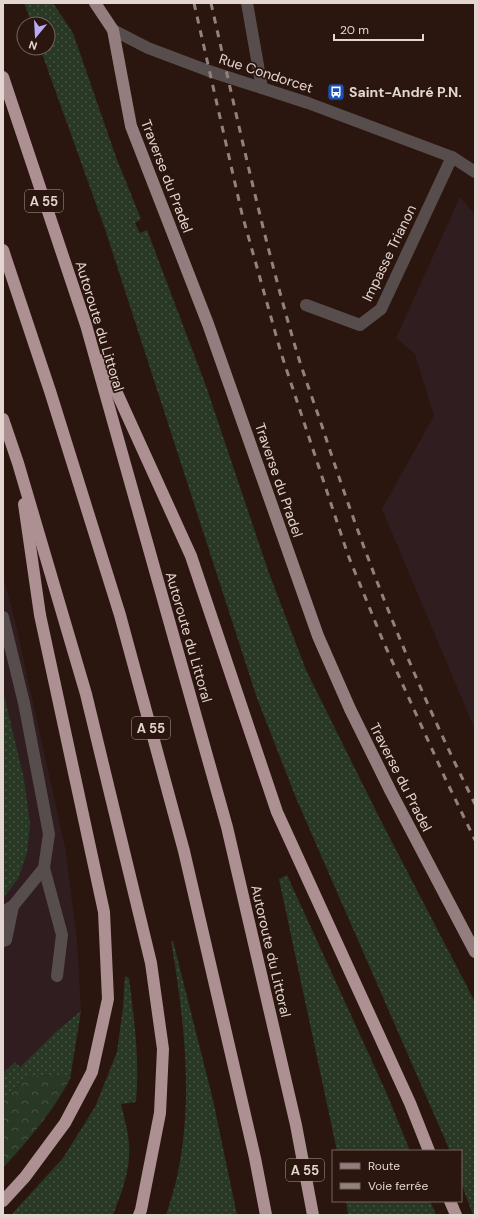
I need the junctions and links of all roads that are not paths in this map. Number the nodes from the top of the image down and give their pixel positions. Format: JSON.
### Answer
{"nodes":[{"id":1,"x":95,"y":3,"type":"edge"},
{"id":2,"x":247,"y":3,"type":"edge"},
{"id":3,"x":113,"y":30,"type":"junction"},
{"id":4,"x":3,"y":77,"type":"edge"},
{"id":5,"x":262,"y":88,"type":"junction"},
{"id":6,"x":452,"y":157,"type":"junction"},
{"id":7,"x":475,"y":172,"type":"edge"},
{"id":8,"x":3,"y":250,"type":"edge"},
{"id":9,"x":306,"y":305,"type":"dead end"},
{"id":10,"x":86,"y":325,"type":"junction"},
{"id":11,"x":3,"y":419,"type":"edge"},
{"id":12,"x":18,"y":463,"type":"junction"},
{"id":13,"x":3,"y":618,"type":"edge"},
{"id":14,"x":44,"y":868,"type":"junction"},
{"id":15,"x":8,"y":909,"type":"edge"},
{"id":16,"x":3,"y":941,"type":"edge"},
{"id":17,"x":475,"y":952,"type":"edge"},
{"id":18,"x":57,"y":976,"type":"dead end"},
{"id":19,"x":429,"y":1150,"type":"edge"},
{"id":20,"x":3,"y":1201,"type":"edge"},
{"id":21,"x":450,"y":1202,"type":"edge"},
{"id":22,"x":138,"y":1215,"type":"edge"},
{"id":23,"x":266,"y":1215,"type":"edge"},
{"id":24,"x":314,"y":1215,"type":"edge"},
{"id":25,"x":456,"y":1215,"type":"edge"}],
"edges":[{"from":1,"to":3,"type":"main road","name":"Traverse du Pradel"},
{"from":2,"to":5,"type":"street"},
{"from":3,"to":5,"type":"street","name":"Rue Condorcet"},
{"from":3,"to":17,"type":"main road","name":"Traverse du Pradel"},
{"from":4,"to":10,"type":"highway","name":"Autoroute du Littoral","number":"A 55"},
{"from":5,"to":6,"type":"street","name":"Rue Condorcet"},
{"from":6,"to":7,"type":"street","name":"Rue Condorcet"},
{"from":6,"to":9,"type":"street","name":"Impasse Trianon"},
{"from":8,"to":23,"type":"highway","number":"A 55"},
{"from":10,"to":19,"type":"highway"},
{"from":10,"to":24,"type":"highway","name":"Autoroute du Littoral","number":"A 55"},
{"from":11,"to":12,"type":"highway"},
{"from":12,"to":20,"type":"highway"},
{"from":12,"to":22,"type":"highway"},
{"from":13,"to":14,"type":"street"},
{"from":14,"to":15,"type":"street"},
{"from":14,"to":18,"type":"street"},
{"from":15,"to":16,"type":"street"},
{"from":21,"to":25,"type":"highway"}]}
